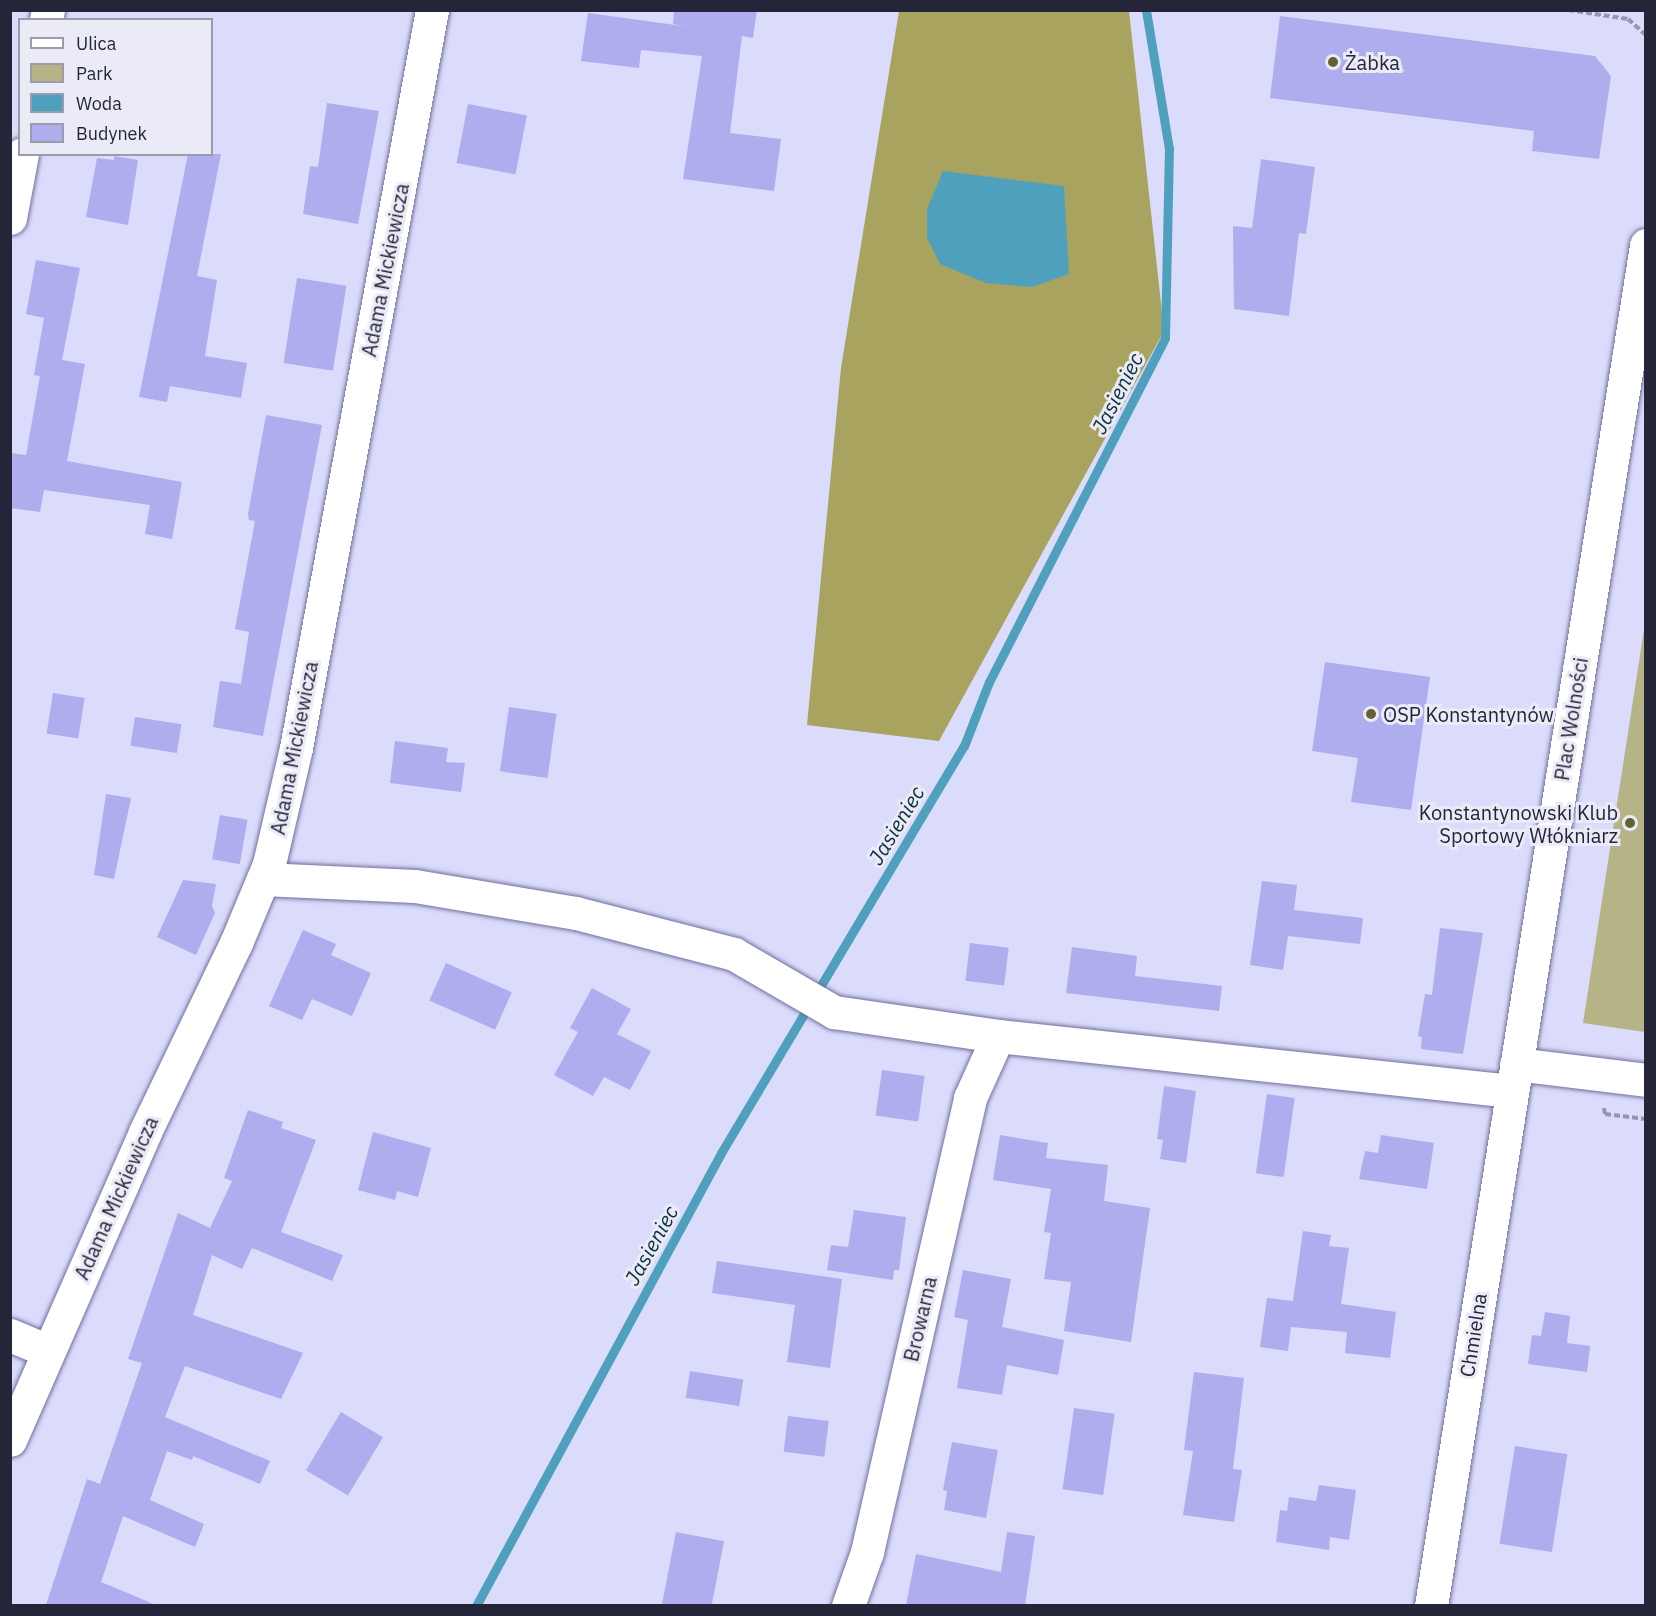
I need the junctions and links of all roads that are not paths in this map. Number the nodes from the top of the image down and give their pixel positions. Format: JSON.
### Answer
{"nodes":[{"id":1,"x":432,"y":10,"type":"edge"},
{"id":2,"x":22,"y":156,"type":"edge"},
{"id":3,"x":10,"y":218,"type":"edge"},
{"id":4,"x":1646,"y":245,"type":"edge"},
{"id":5,"x":263,"y":879,"type":"junction"},
{"id":6,"x":999,"y":1036,"type":"junction"},
{"id":7,"x":1514,"y":1078,"type":"junction"},
{"id":8,"x":1646,"y":1080,"type":"edge"},
{"id":9,"x":10,"y":1335,"type":"edge"},
{"id":10,"x":48,"y":1351,"type":"junction"},
{"id":11,"x":10,"y":1440,"type":"edge"},
{"id":12,"x":848,"y":1605,"type":"edge"},
{"id":13,"x":1431,"y":1605,"type":"edge"}],
"edges":[{"from":1,"to":5,"type":"street","name":"Adama Mickiewicza"},
{"from":2,"to":3,"type":"street"},
{"from":4,"to":7,"type":"street","name":"Plac Wolności"},
{"from":5,"to":6,"type":"street"},
{"from":5,"to":10,"type":"street","name":"Adama Mickiewicza"},
{"from":6,"to":7,"type":"street"},
{"from":6,"to":12,"type":"street","name":"Browarna"},
{"from":7,"to":8,"type":"street"},
{"from":7,"to":13,"type":"street","name":"Chmielna"},
{"from":9,"to":10,"type":"street"},
{"from":10,"to":11,"type":"street","name":"Adama Mickiewicza"}]}
